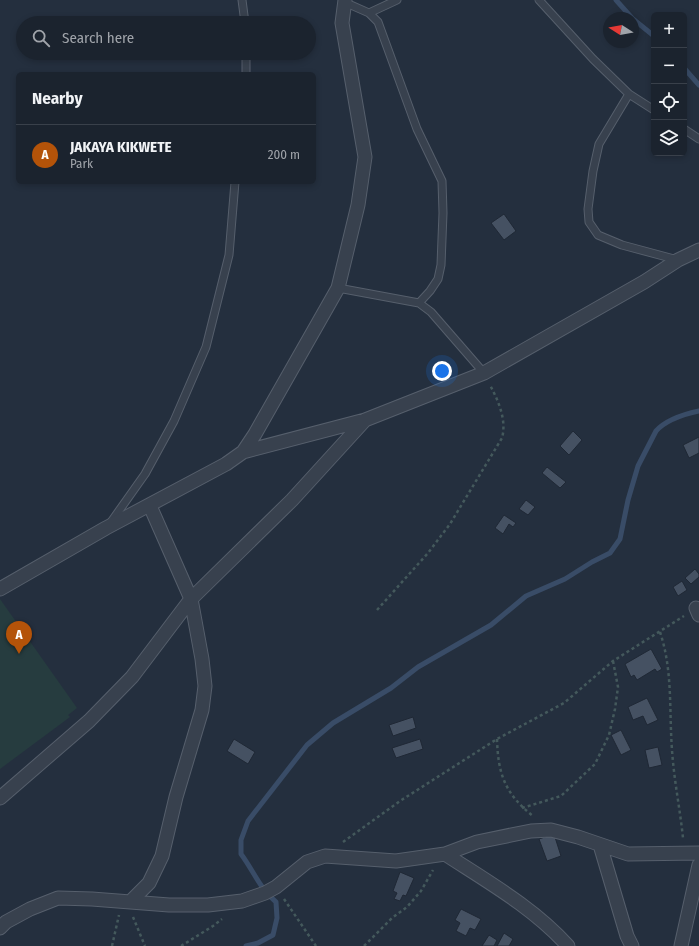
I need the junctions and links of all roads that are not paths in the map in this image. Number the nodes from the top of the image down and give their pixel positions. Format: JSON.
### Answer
{"nodes":[{"id":1,"x":242,"y":0,"type":"edge"},
{"id":2,"x":397,"y":0,"type":"edge"},
{"id":3,"x":539,"y":0,"type":"edge"},
{"id":4,"x":344,"y":1,"type":"edge"},
{"id":5,"x":370,"y":12,"type":"junction"},
{"id":6,"x":244,"y":16,"type":"edge"},
{"id":7,"x":246,"y":60,"type":"edge"},
{"id":8,"x":246,"y":72,"type":"edge"},
{"id":9,"x":629,"y":94,"type":"junction"},
{"id":10,"x":651,"y":108,"type":"edge"},
{"id":11,"x":687,"y":131,"type":"edge"},
{"id":12,"x":699,"y":139,"type":"edge"},
{"id":13,"x":236,"y":184,"type":"edge"},
{"id":14,"x":699,"y":250,"type":"edge"},
{"id":15,"x":678,"y":260,"type":"junction"},
{"id":16,"x":338,"y":288,"type":"junction"},
{"id":17,"x":419,"y":303,"type":"junction"},
{"id":18,"x":484,"y":373,"type":"junction"},
{"id":19,"x":365,"y":420,"type":"junction"},
{"id":20,"x":243,"y":452,"type":"junction"},
{"id":21,"x":150,"y":506,"type":"junction"},
{"id":22,"x":106,"y":528,"type":"junction"},
{"id":23,"x":0,"y":589,"type":"edge"},
{"id":24,"x":191,"y":599,"type":"junction"},
{"id":25,"x":0,"y":798,"type":"edge"},
{"id":26,"x":600,"y":845,"type":"junction"},
{"id":27,"x":699,"y":853,"type":"edge"},
{"id":28,"x":442,"y":854,"type":"junction"},
{"id":29,"x":699,"y":865,"type":"edge"},
{"id":30,"x":126,"y":901,"type":"junction"},
{"id":31,"x":0,"y":928,"type":"edge"},
{"id":32,"x":568,"y":946,"type":"edge"},
{"id":33,"x":632,"y":946,"type":"edge"},
{"id":34,"x":681,"y":946,"type":"edge"}],
"edges":[{"from":1,"to":6,"type":"lane"},
{"from":2,"to":5,"type":"lane"},
{"from":3,"to":9,"type":"lane"},
{"from":4,"to":5,"type":"lane"},
{"from":4,"to":16,"type":"street"},
{"from":5,"to":17,"type":"lane"},
{"from":7,"to":8,"type":"lane"},
{"from":9,"to":10,"type":"lane"},
{"from":9,"to":15,"type":"lane"},
{"from":11,"to":12,"type":"lane"},
{"from":13,"to":22,"type":"lane"},
{"from":14,"to":15,"type":"street"},
{"from":15,"to":18,"type":"street"},
{"from":16,"to":17,"type":"lane"},
{"from":16,"to":20,"type":"street"},
{"from":17,"to":18,"type":"lane"},
{"from":18,"to":19,"type":"street"},
{"from":19,"to":20,"type":"street"},
{"from":19,"to":24,"type":"street"},
{"from":20,"to":21,"type":"street"},
{"from":21,"to":22,"type":"street"},
{"from":21,"to":24,"type":"street"},
{"from":22,"to":23,"type":"street"},
{"from":24,"to":25,"type":"street"},
{"from":24,"to":30,"type":"street"},
{"from":26,"to":27,"type":"street"},
{"from":26,"to":28,"type":"street"},
{"from":26,"to":33,"type":"street"},
{"from":28,"to":30,"type":"street"},
{"from":28,"to":32,"type":"street"},
{"from":29,"to":34,"type":"street"},
{"from":30,"to":31,"type":"street"}]}
